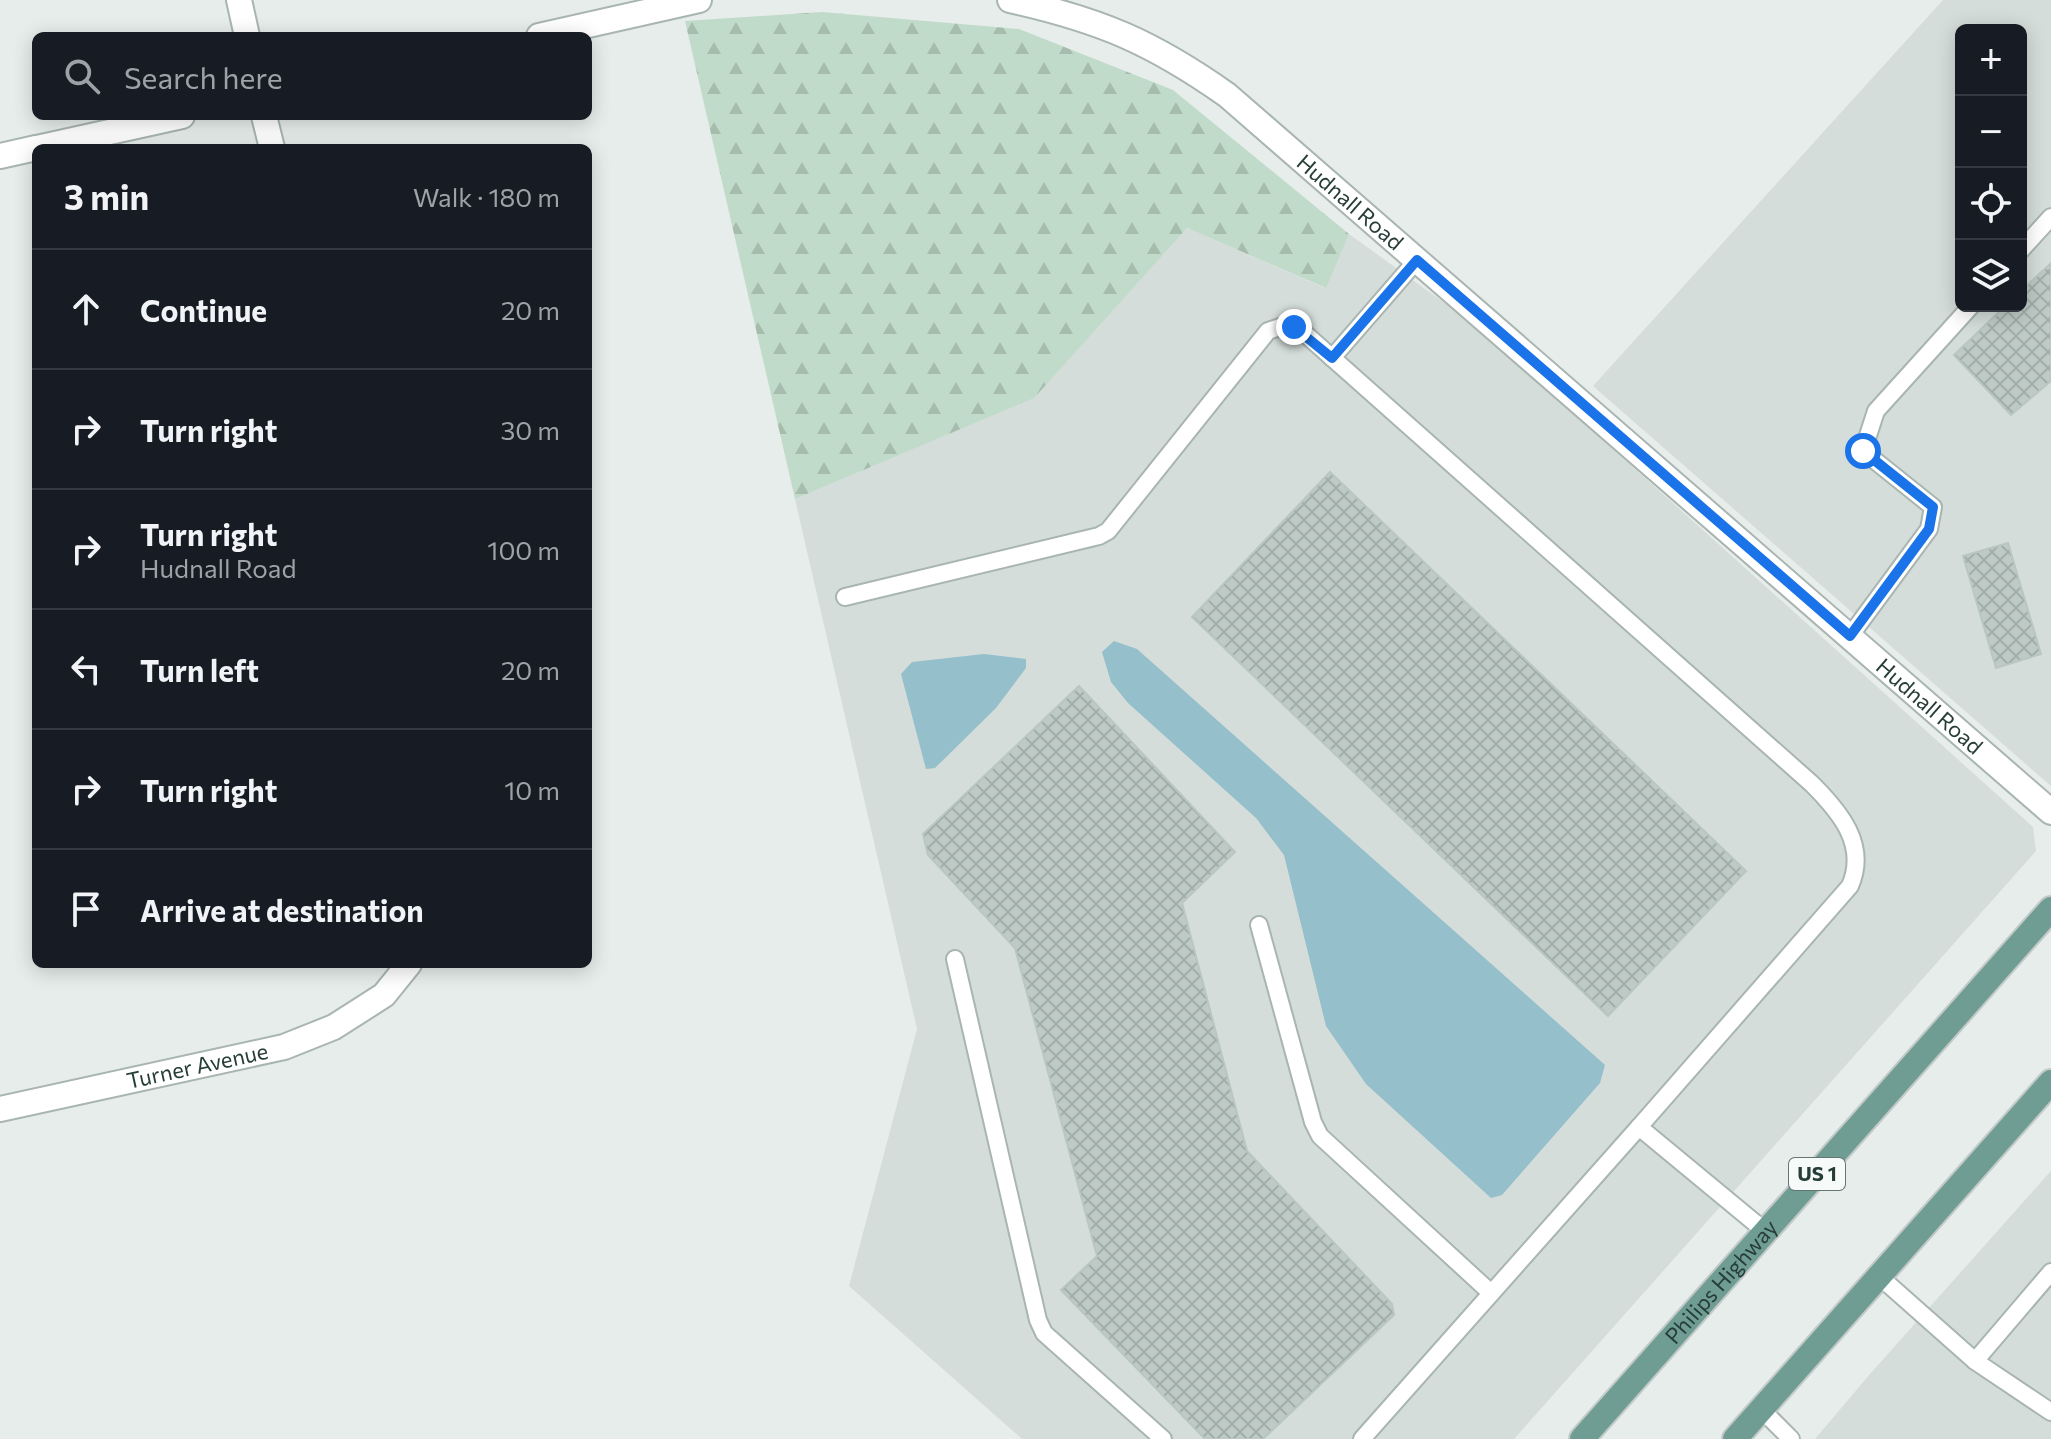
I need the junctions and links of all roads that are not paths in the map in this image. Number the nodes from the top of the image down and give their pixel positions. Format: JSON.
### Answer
{"nodes":[{"id":1,"x":239,"y":0,"type":"edge"},
{"id":2,"x":699,"y":0,"type":"edge"},
{"id":3,"x":1010,"y":0,"type":"edge"},
{"id":4,"x":246,"y":32,"type":"edge"},
{"id":5,"x":557,"y":32,"type":"edge"},
{"id":6,"x":164,"y":120,"type":"edge"},
{"id":7,"x":265,"y":120,"type":"edge"},
{"id":8,"x":55,"y":144,"type":"edge"},
{"id":9,"x":271,"y":144,"type":"edge"},
{"id":10,"x":32,"y":149,"type":"edge"},
{"id":11,"x":0,"y":156,"type":"edge"},
{"id":12,"x":2051,"y":217,"type":"edge"},
{"id":13,"x":2027,"y":243,"type":"edge"},
{"id":14,"x":1417,"y":260,"type":"junction"},
{"id":15,"x":1966,"y":312,"type":"edge"},
{"id":16,"x":1332,"y":358,"type":"junction"},
{"id":17,"x":845,"y":597,"type":"dead end"},
{"id":18,"x":1850,"y":636,"type":"junction"},
{"id":19,"x":2051,"y":812,"type":"edge"},
{"id":20,"x":2051,"y":909,"type":"edge"},
{"id":21,"x":1259,"y":925,"type":"dead end"},
{"id":22,"x":955,"y":959,"type":"dead end"},
{"id":23,"x":406,"y":968,"type":"edge"},
{"id":24,"x":2051,"y":1082,"type":"edge"},
{"id":25,"x":0,"y":1109,"type":"edge"},
{"id":26,"x":1639,"y":1127,"type":"junction"},
{"id":27,"x":1766,"y":1232,"type":"junction"},
{"id":28,"x":2051,"y":1272,"type":"edge"},
{"id":29,"x":1879,"y":1276,"type":"junction"},
{"id":30,"x":1491,"y":1293,"type":"junction"},
{"id":31,"x":1975,"y":1361,"type":"junction"},
{"id":32,"x":1761,"y":1409,"type":"junction"},
{"id":33,"x":2051,"y":1412,"type":"edge"},
{"id":34,"x":1163,"y":1439,"type":"edge"},
{"id":35,"x":1362,"y":1439,"type":"edge"},
{"id":36,"x":1582,"y":1439,"type":"edge"},
{"id":37,"x":1735,"y":1439,"type":"edge"},
{"id":38,"x":1791,"y":1439,"type":"edge"}],
"edges":[{"from":1,"to":4,"type":"street"},
{"from":2,"to":5,"type":"street"},
{"from":3,"to":14,"type":"street","name":"Hudnall Road"},
{"from":6,"to":8,"type":"street"},
{"from":7,"to":9,"type":"street"},
{"from":10,"to":11,"type":"street"},
{"from":12,"to":13,"type":"lane"},
{"from":14,"to":16,"type":"lane"},
{"from":14,"to":18,"type":"street","name":"Hudnall Road"},
{"from":15,"to":18,"type":"lane"},
{"from":16,"to":17,"type":"lane"},
{"from":16,"to":26,"type":"lane"},
{"from":18,"to":19,"type":"street","name":"Hudnall Road"},
{"from":20,"to":27,"type":"main road","name":"Philips Highway","number":"US 1"},
{"from":21,"to":30,"type":"lane"},
{"from":22,"to":34,"type":"lane"},
{"from":23,"to":25,"type":"street","name":"Turner Avenue"},
{"from":24,"to":29,"type":"main road"},
{"from":26,"to":27,"type":"lane"},
{"from":26,"to":30,"type":"lane"},
{"from":27,"to":36,"type":"main road","name":"Philips Highway","number":"US 1"},
{"from":28,"to":31,"type":"lane"},
{"from":29,"to":31,"type":"lane"},
{"from":29,"to":32,"type":"main road"},
{"from":30,"to":35,"type":"lane"},
{"from":31,"to":33,"type":"lane"},
{"from":32,"to":37,"type":"main road"},
{"from":32,"to":38,"type":"lane"}]}
